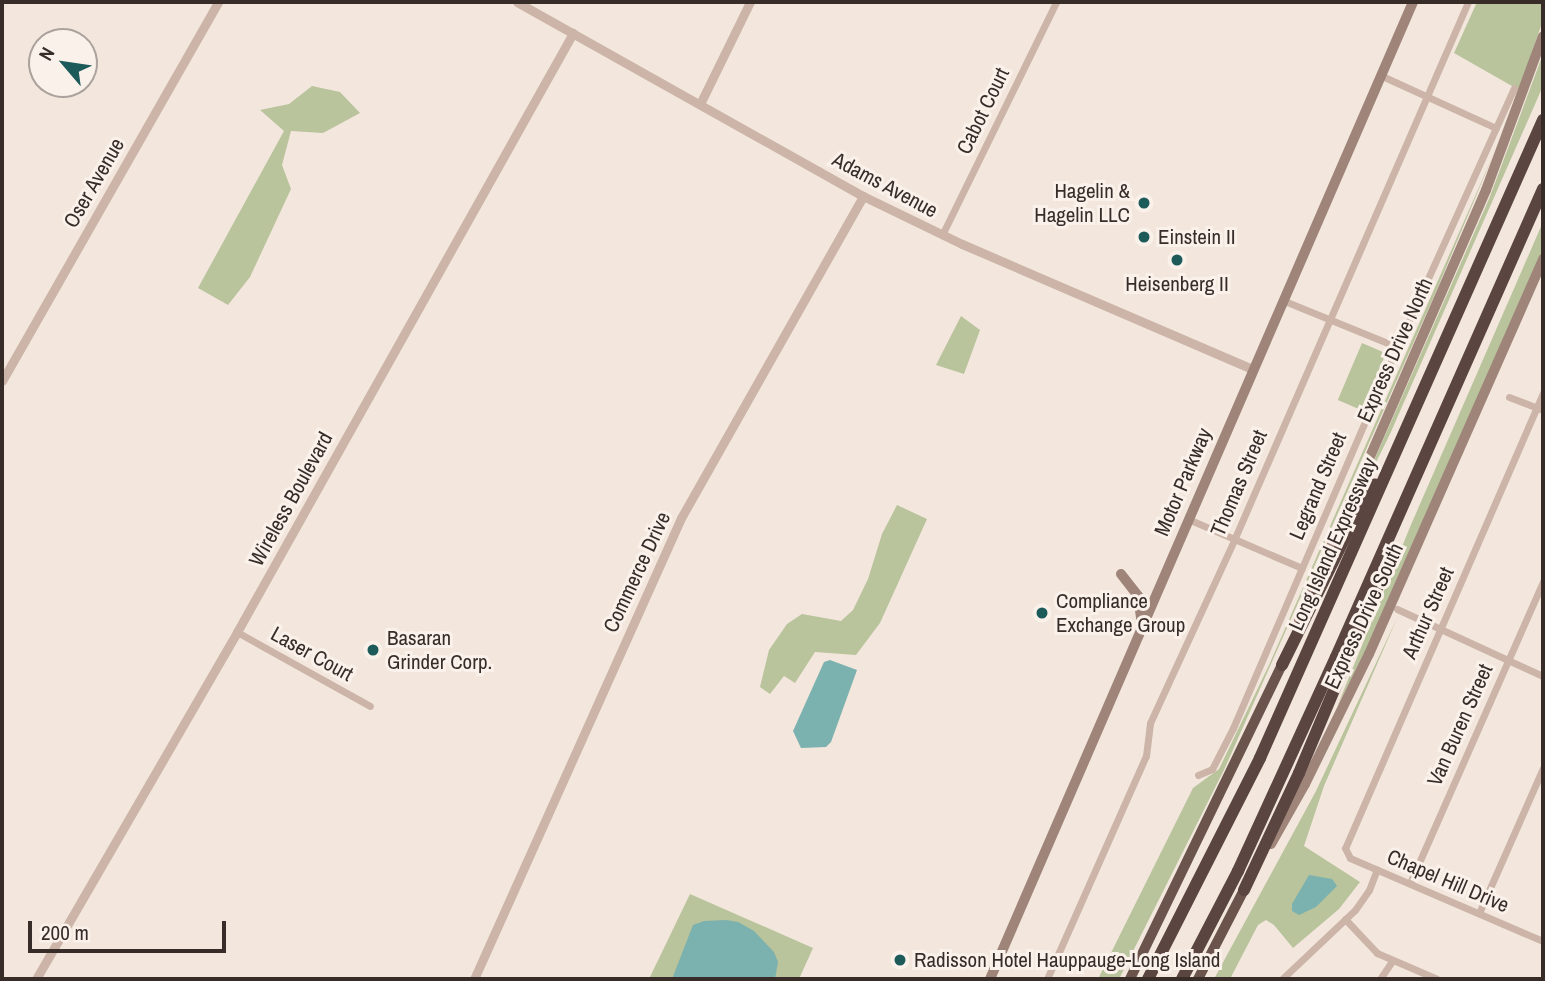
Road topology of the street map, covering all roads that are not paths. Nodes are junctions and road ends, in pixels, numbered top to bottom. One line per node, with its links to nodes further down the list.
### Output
1 (218, 2): 23 (street, Oser Avenue)
2 (517, 2): 7 (street, Adams Avenue)
3 (750, 2): 12 (street)
4 (1056, 2): 17 (street, Cabot Court)
5 (1413, 2): 9 (main road, Motor Parkway)
6 (1468, 2): 11 (street, Thomas Street)
7 (573, 33): 12 (street, Adams Avenue); 37 (street, Wireless Boulevard)
8 (1543, 36): 39 (main road, Express Drive North)
9 (1382, 76): 11 (street); 19 (main road, Motor Parkway)
10 (1514, 89): 14 (street, Legrand Street)
11 (1426, 96): 14 (street); 20 (street, Thomas Street)
12 (700, 104): 16 (street, Adams Avenue)
13 (1543, 120): 27 (highway, Long Island Expressway)
14 (1496, 128): 21 (street, Legrand Street)
15 (1543, 190): 28 (highway)
16 (863, 196): 17 (street, Adams Avenue); 53 (street, Commerce Drive)
17 (942, 235): 22 (street, Adams Avenue)
18 (1543, 259): 47 (main road, Express Drive South)
19 (1282, 300): 20 (street); 22 (main road, Motor Parkway)
20 (1329, 319): 21 (street); 30 (street, Thomas Street)
21 (1397, 347): 31 (street, Legrand Street)
22 (1252, 369): 29 (main road, Motor Parkway)
23 (2, 381)
24 (1543, 393): 26 (street, Arthur Street)
25 (1509, 397): 26 (street)
26 (1540, 409): 36 (street, Arthur Street)
27 (1386, 470): 39 (highway); 57 (highway, Long Island Expressway)
28 (1402, 505): 47 (highway); 58 (highway)
29 (1188, 519): 30 (street); 35 (main road, Motor Parkway)
30 (1234, 540): 31 (street); 55 (street, Thomas Street)
31 (1302, 568): 43 (street, Legrand Street)
32 (1121, 574): 35 (main road)
33 (1543, 581): 38 (street, Van Buren Street)
34 (1397, 609): 36 (street)
35 (1142, 625): 54 (main road, Motor Parkway)
36 (1440, 629): 38 (street); 44 (street, Arthur Street)
37 (237, 632): 41 (street, Laser Court); 52 (street, Wireless Boulevard)
38 (1507, 660): 40 (street); 46 (street, Van Buren Street)
39 (1282, 665): 56 (highway, Express Drive North)
40 (1543, 676)
41 (370, 706)
42 (1543, 768): 48 (street)
43 (1198, 775)
44 (1345, 848): 45 (street, Chapel Hill Drive)
45 (1377, 869): 46 (street, Chapel Hill Drive); 49 (street)
46 (1410, 883): 48 (street, Chapel Hill Drive)
47 (1244, 890): 59 (highway, Express Drive South)
48 (1479, 913): 50 (street, Chapel Hill Drive)
49 (1345, 919): 51 (street); 60 (street)
50 (1543, 941)
51 (1392, 961): 61 (street); 62 (street)
52 (36, 979)
53 (474, 979)
54 (990, 979)
55 (1047, 979)
56 (1130, 979)
57 (1148, 979)
58 (1182, 979)
59 (1198, 979)
60 (1283, 979)
61 (1380, 979)
62 (1437, 979)

